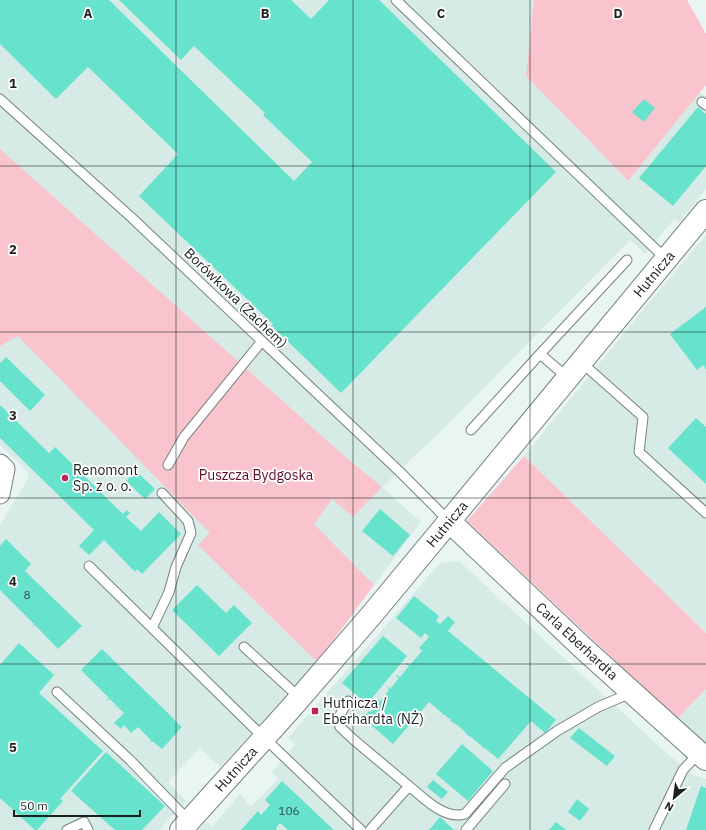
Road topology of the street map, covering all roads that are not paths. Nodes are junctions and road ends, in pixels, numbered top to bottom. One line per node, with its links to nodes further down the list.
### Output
1 (396, 0): 4 (lane)
2 (0, 99): 6 (lane, Borówkowa (Zachem))
3 (706, 210): 4 (street, Hutnicza)
4 (666, 259): 8 (street, Hutnicza)
5 (627, 260): 7 (lane)
6 (262, 341): 11 (lane); 15 (lane, Borówkowa (Zachem))
7 (540, 354): 8 (lane); 9 (lane)
8 (574, 370): 14 (lane); 15 (street, Hutnicza)
9 (471, 430)
10 (0, 464): 12 (street)
11 (168, 465)
12 (0, 494)
13 (162, 494): 17 (lane)
14 (706, 513)
15 (450, 521): 20 (street, Carla Eberhardta); 21 (street, Hutnicza)
16 (89, 566): 17 (lane)
17 (152, 628): 23 (lane)
18 (244, 647): 21 (lane)
19 (56, 692): 27 (lane)
20 (632, 692): 24 (street, Carla Eberhardta); 26 (lane)
21 (300, 698): 23 (street, Hutnicza)
22 (348, 701): 26 (lane)
23 (264, 738): 27 (street, Hutnicza); 30 (lane)
24 (702, 756): 33 (lane)
25 (505, 784): 32 (lane)
26 (408, 786): 31 (lane)
27 (185, 825)
28 (67, 830): 29 (lane)
29 (88, 830)
30 (361, 830)
31 (370, 830)
32 (466, 830)
33 (654, 830)

